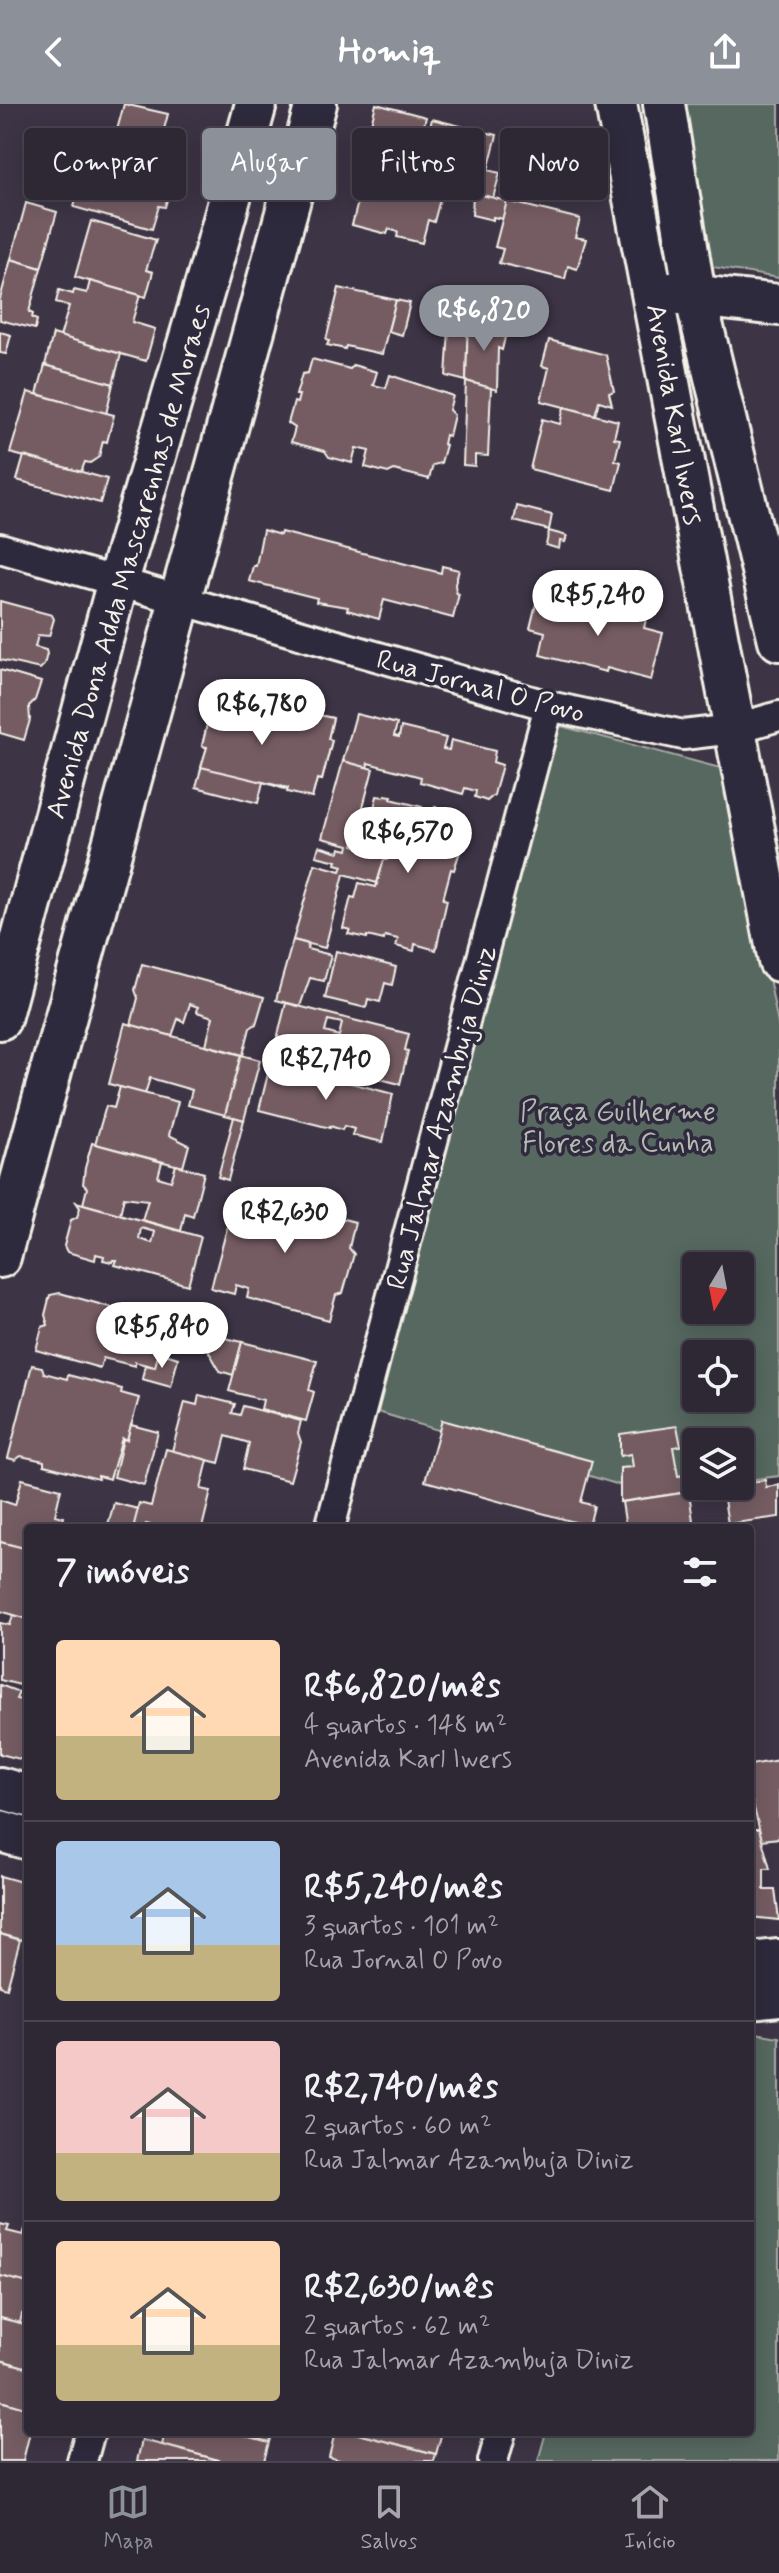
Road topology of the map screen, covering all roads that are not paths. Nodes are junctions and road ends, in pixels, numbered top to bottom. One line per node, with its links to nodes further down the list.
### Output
1 (256, 104): 9 (main road, Avenida Dona Adda Mascarenhas de Moraes)
2 (316, 104): 10 (main road)
3 (616, 104): 5 (main road, Avenida Karl Iwers)
4 (664, 104): 6 (main road, Avenida Karl Iwers)
5 (654, 292): 6 (main road); 14 (main road, Avenida Karl Iwers)
6 (695, 295): 7 (main road); 11 (main road, Avenida Karl Iwers)
7 (779, 305)
8 (0, 548): 9 (street, Rua Jornal O Povo)
9 (118, 581): 10 (street, Rua Jornal O Povo); 16 (main road, Avenida Dona Adda Mascarenhas de Moraes)
10 (181, 601): 12 (street, Rua Jornal O Povo); 17 (main road)
11 (779, 640)
12 (549, 706): 14 (street, Rua Jornal O Povo); 18 (street, Rua Jalmar Azambuja Diniz)
13 (779, 716): 14 (street, Rua Jornal O Povo)
14 (734, 729): 15 (main road, Avenida Karl Iwers)
15 (779, 961)
16 (0, 1019)
17 (0, 1257)
18 (331, 1524)
19 (0, 1788): 20 (main road)
20 (24, 1795)
21 (0, 1831): 22 (main road)
22 (24, 1838)
23 (779, 1960): 24 (main road)
24 (754, 1963)
25 (779, 1996): 26 (main road)
26 (754, 1999)
27 (89, 2436): 29 (street)
28 (500, 2436): 30 (street)
29 (82, 2461)
30 (493, 2461)

